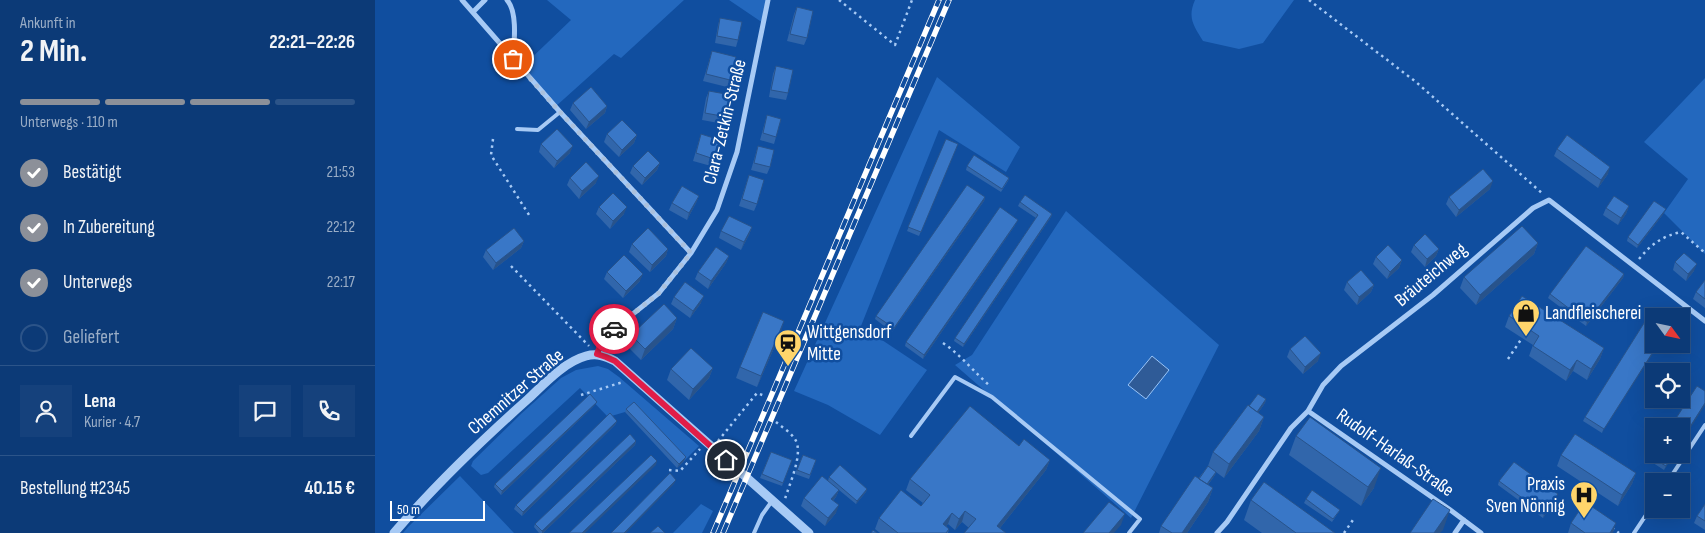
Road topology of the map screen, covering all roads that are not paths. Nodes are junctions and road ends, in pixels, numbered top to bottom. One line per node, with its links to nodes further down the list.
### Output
1 (462, 0): 5 (street)
2 (485, 0): 5 (street)
3 (507, 0): 6 (street)
4 (768, 0): 9 (street, Clara-Zetkin-Straße)
5 (473, 12): 6 (street)
6 (513, 59): 7 (street)
7 (560, 112): 8 (lane); 9 (street)
8 (517, 129)
9 (691, 253): 11 (street, Clara-Zetkin-Straße)
10 (1705, 321): 12 (street, Bräuteichweg)
11 (597, 354): 16 (street); 19 (street, Chemnitzer Straße)
12 (1308, 412): 18 (street, Rudolf-Harlaß-Straße); 23 (street, Bräuteichweg)
13 (1705, 425): 15 (lane)
14 (911, 436): 22 (lane)
15 (1673, 473)
16 (772, 501): 20 (lane); 21 (street)
17 (1645, 516): 26 (lane)
18 (1464, 520): 24 (street, Rudolf-Harlaß-Straße); 25 (street, Rudolf-Harlaß-Straße)
19 (394, 533)
20 (754, 533)
21 (809, 533)
22 (1129, 533)
23 (1217, 533)
24 (1455, 533)
25 (1481, 533)
26 (1634, 533)

